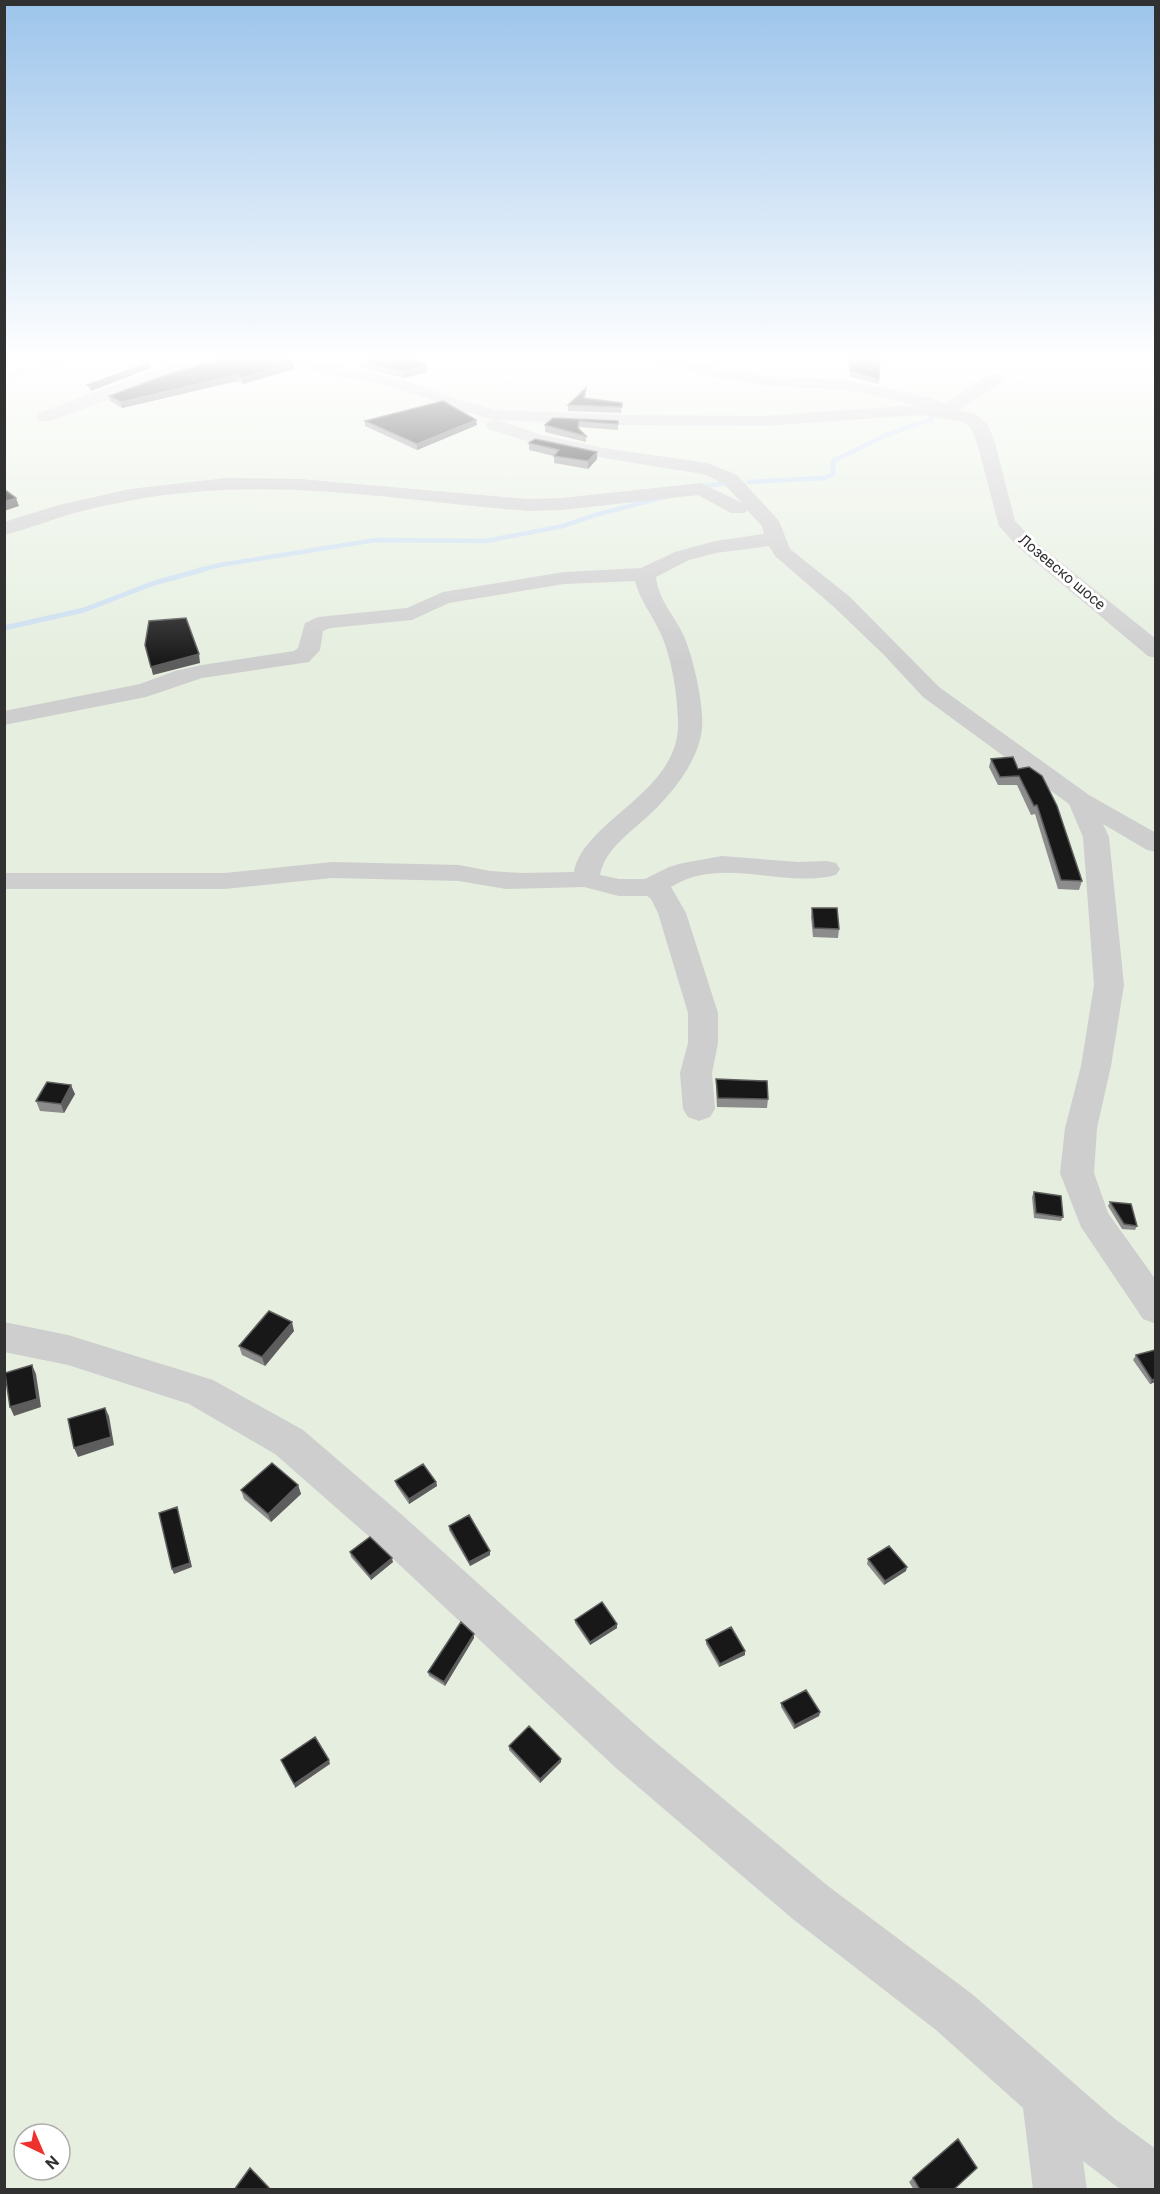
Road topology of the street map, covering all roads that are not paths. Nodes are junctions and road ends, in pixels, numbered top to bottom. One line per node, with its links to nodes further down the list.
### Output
1 (632, 457): 4 (street)
2 (989, 457): 6 (street, Лозевско шосе)
3 (4, 529): 4 (street)
4 (773, 532): 5 (street); 8 (street)
5 (645, 574): 7 (street); 11 (street)
6 (1155, 651)
7 (4, 718)
8 (1080, 800): 9 (street); 15 (street)
9 (1155, 844)
10 (827, 869): 13 (street)
11 (586, 879): 12 (street); 13 (street)
12 (4, 881)
13 (652, 887): 14 (street)
14 (699, 1109)
15 (1155, 1309)
16 (4, 1337): 17 (street)
17 (1048, 2098): 18 (street); 19 (street)
18 (1155, 2182)
19 (1060, 2190)

